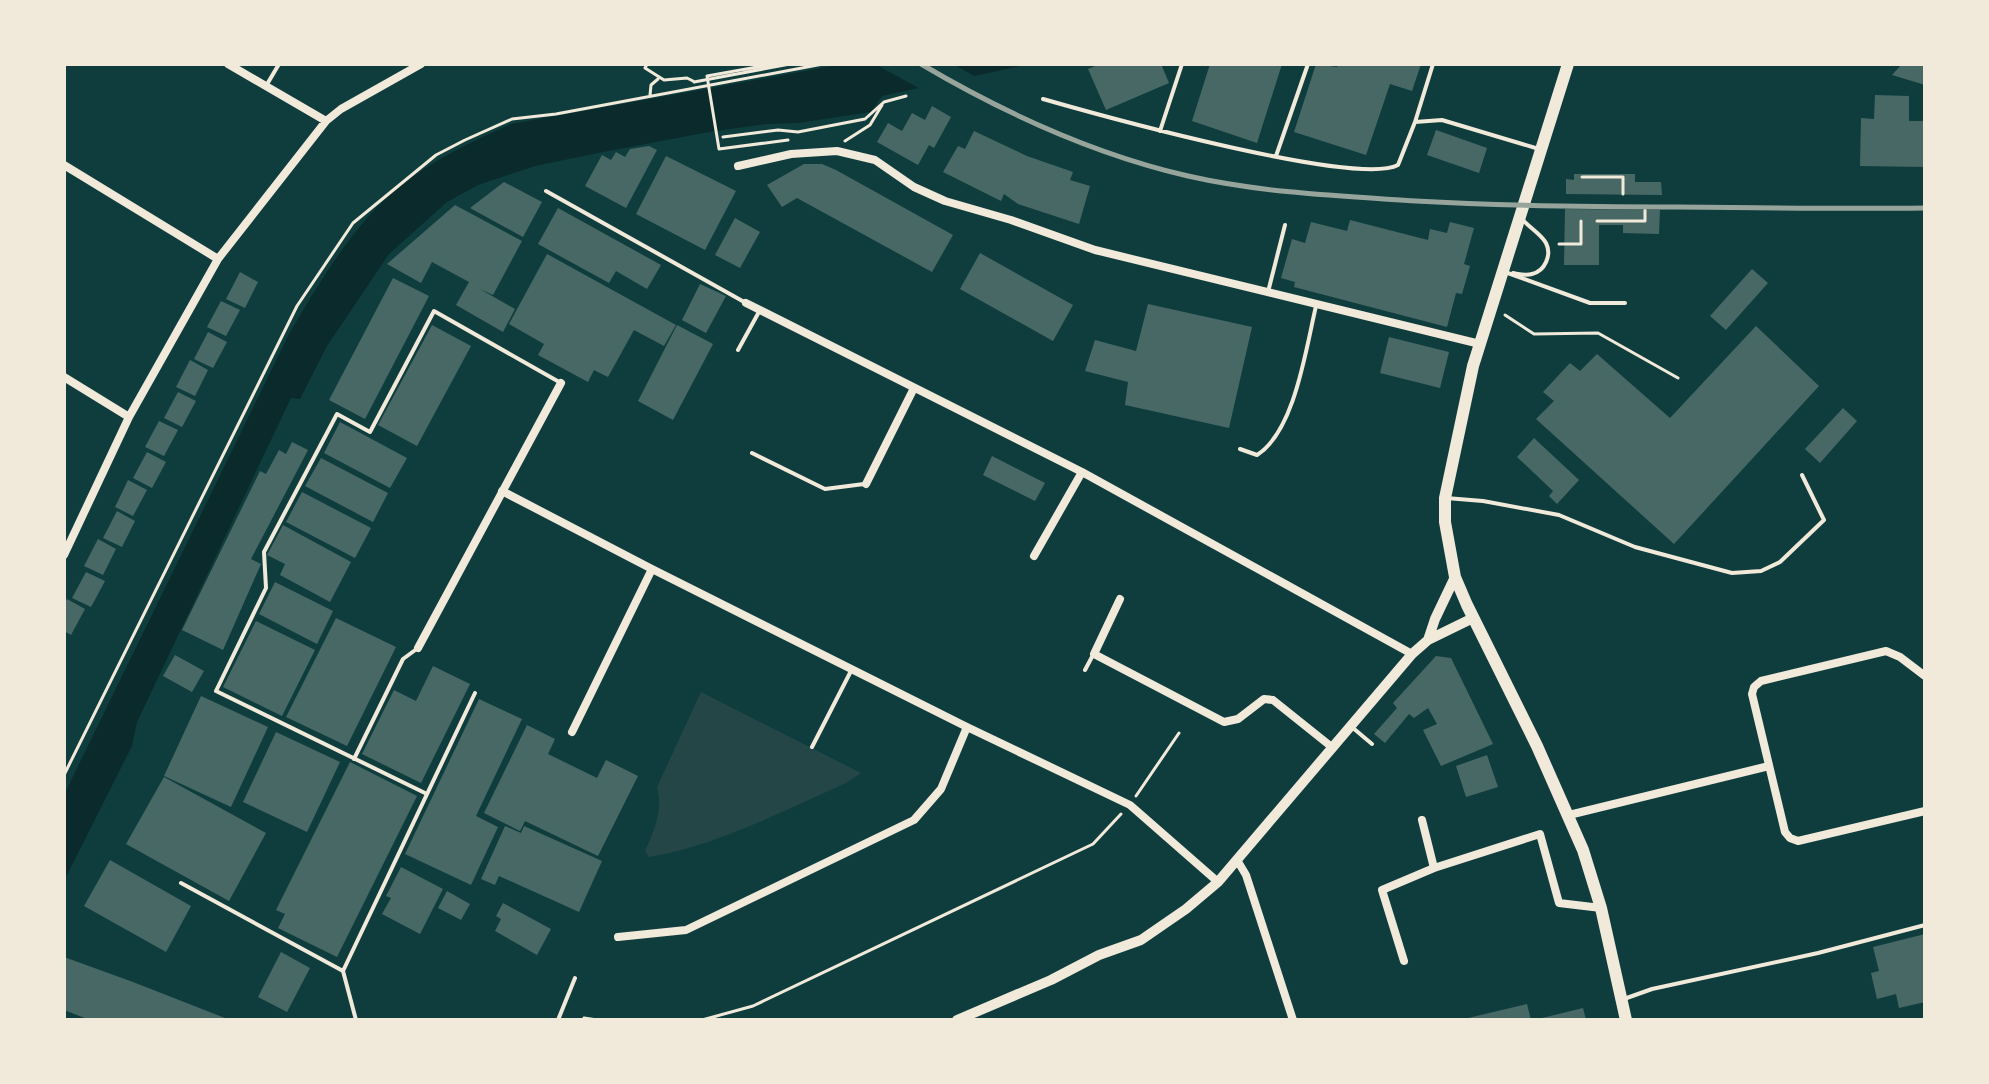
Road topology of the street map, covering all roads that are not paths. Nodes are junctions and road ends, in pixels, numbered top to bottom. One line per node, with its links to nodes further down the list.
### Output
1 (228, 64): 8 (street)
2 (279, 64): 8 (lane)
3 (421, 64): 10 (street)
4 (1182, 64): 12 (lane)
5 (1308, 64): 14 (lane)
6 (1433, 64): 11 (lane)
7 (1568, 64): 13 (main road)
8 (266, 86): 10 (street)
9 (1043, 99): 12 (lane)
10 (326, 121): 20 (street)
11 (1415, 122): 13 (lane); 14 (lane)
12 (1160, 131): 14 (lane)
13 (1542, 150): 18 (main road)
14 (1276, 156)
15 (64, 165): 20 (street)
16 (738, 166): 22 (street)
17 (546, 191): 23 (lane)
18 (1521, 218): 21 (main road); 21 (lane)
19 (1285, 225): 22 (lane)
20 (218, 259): 32 (street)
21 (1503, 271): 24 (lane); 27 (main road)
22 (1268, 292): 25 (street)
23 (746, 303): 26 (street)
24 (1625, 303)
25 (1317, 304): 27 (street); 33 (lane)
26 (760, 310): 28 (lane); 31 (street)
27 (1480, 344): 39 (main road)
28 (738, 350)
29 (64, 377): 32 (street)
30 (561, 383): 38 (street); 60 (lane)
31 (914, 388): 35 (street); 37 (street)
32 (129, 417): 40 (street)
33 (1240, 449)
34 (752, 453): 37 (lane)
35 (1082, 472): 41 (street); 49 (street)
36 (1802, 475): 39 (lane)
37 (866, 484)
38 (502, 491): 42 (street); 47 (street)
39 (1445, 498): 43 (main road)
40 (64, 555)
41 (1034, 556)
42 (652, 569): 50 (street); 56 (street)
43 (1455, 577): 45 (main road); 46 (street)
44 (1120, 599): 48 (street)
45 (1473, 618): 46 (street); 64 (main road)
46 (1428, 640): 49 (street)
47 (418, 648): 60 (lane)
48 (1094, 654): 51 (lane); 59 (street)
49 (1412, 654): 55 (street)
50 (852, 669): 54 (street); 58 (lane)
51 (1085, 670)
52 (1925, 676): 61 (street)
53 (475, 693): 62 (lane)
54 (967, 727): 68 (street); 72 (street)
55 (1352, 727): 57 (lane); 59 (street)
56 (572, 732)
57 (1372, 744)
58 (812, 747)
59 (1333, 748): 66 (street)
60 (354, 759): 62 (lane)
61 (1769, 766): 63 (street); 64 (street)
62 (427, 794): 74 (lane)
63 (1925, 811)
64 (1569, 815): 70 (main road)
65 (1422, 820): 67 (street)
66 (1237, 860): 68 (street); 80 (street)
67 (1434, 868): 70 (street); 73 (street)
68 (1218, 882): 79 (street)
69 (181, 883): 74 (lane)
70 (1601, 908): 76 (main road)
71 (1925, 925): 76 (lane)
72 (618, 937)
73 (1404, 961)
74 (343, 971): 77 (lane)
75 (575, 978): 78 (lane)
76 (1622, 1000): 81 (main road)
77 (356, 1020)
78 (558, 1020)
79 (957, 1020)
80 (1293, 1020)
81 (1626, 1020)

